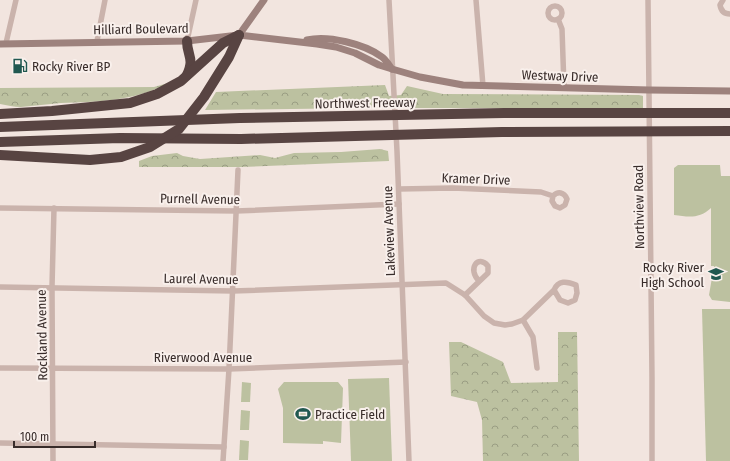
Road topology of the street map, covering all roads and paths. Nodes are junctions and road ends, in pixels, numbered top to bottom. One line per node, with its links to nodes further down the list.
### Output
1 (16, 0): 14 (street)
2 (105, 0): 12 (street)
3 (196, 0): 13 (street)
4 (264, 0): 11 (main road)
5 (389, 0): 15 (street, Lakeview Avenue)
6 (476, 0): 17 (street)
7 (648, 0): 19 (street, Northview Road)
8 (723, 0): 9 (street)
9 (730, 14)
10 (558, 19): 18 (street)
11 (239, 35): 13 (main road, Hilliard Boulevard); 15 (main road, Westway Drive); 16 (highway); 26 (highway)
12 (98, 41): 13 (main road, Hilliard Boulevard); 14 (main road, Hilliard Boulevard)
13 (188, 41): 16 (highway)
14 (3, 43)
15 (392, 69): 17 (main road, Westway Drive); 28 (street, Lakeview Avenue)
16 (182, 80): 22 (highway)
17 (483, 86): 18 (main road, Westway Drive)
18 (564, 87): 19 (main road, Westway Drive)
19 (649, 90): 20 (main road, Westway Drive); 53 (street, Northview Road)
20 (730, 91)
21 (730, 113): 23 (highway, Northwest Freeway)
22 (0, 114)
23 (0, 127)
24 (730, 130): 25 (highway)
25 (0, 142)
26 (0, 155)
27 (238, 170): 33 (street)
28 (398, 189): 29 (street, Kramer Drive); 30 (street, Lakeview Avenue)
29 (553, 196)
30 (399, 204): 33 (street, Purnell Avenue); 35 (street, Lakeview Avenue)
31 (0, 208): 32 (street, Purnell Avenue)
32 (54, 208): 33 (street, Purnell Avenue); 37 (street, Rockland Avenue)
33 (236, 211): 39 (street)
34 (479, 281): 40 (street)
35 (402, 285): 39 (street, Laurel Avenue); 40 (street, Laurel Avenue); 42 (street, Lakeview Avenue)
36 (0, 287): 37 (street, Laurel Avenue)
37 (52, 287): 39 (street, Laurel Avenue); 44 (street, Rockland Avenue)
38 (554, 290): 38 (street); 41 (street)
39 (233, 291): 46 (street)
40 (465, 295): 41 (street, Laurel Avenue)
41 (523, 320): 45 (street)
42 (406, 362): 46 (street, Riverwood Avenue); 52 (street, Lakeview Avenue)
43 (0, 368): 44 (street, Riverwood Avenue)
44 (54, 368): 46 (street, Riverwood Avenue); 48 (street, Rockland Avenue)
45 (537, 368)
46 (229, 369): 49 (street)
47 (0, 442): 48 (street)
48 (53, 444): 49 (street); 50 (street, Rockland Avenue)
49 (224, 447): 51 (street)
50 (53, 461)
51 (223, 461)
52 (409, 461)
53 (652, 461)

